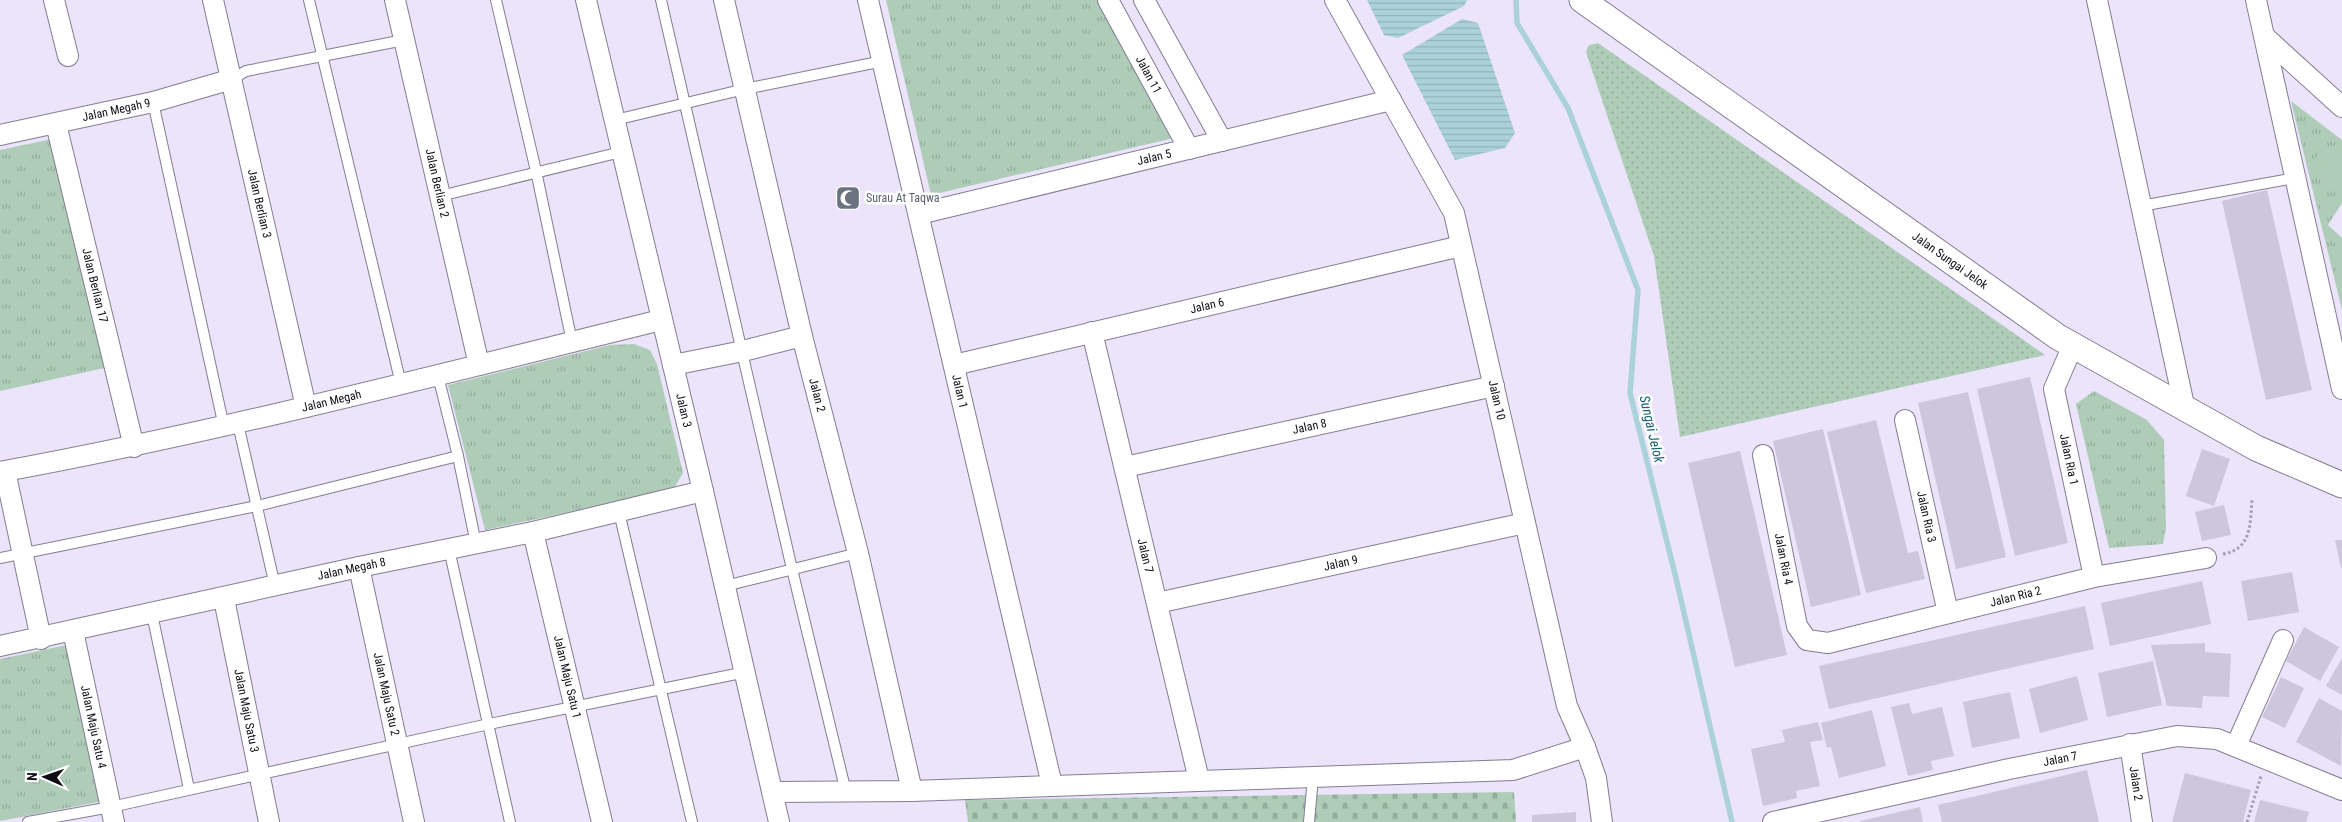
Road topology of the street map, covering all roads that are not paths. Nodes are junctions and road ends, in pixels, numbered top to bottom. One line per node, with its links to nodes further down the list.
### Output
1 (54, 0): 18 (street)
2 (213, 0): 21 (street, Jalan Berlian 3)
3 (309, 0): 19 (lane)
4 (395, 0): 17 (street, Jalan Berlian 2)
5 (496, 0): 33 (lane)
6 (586, 0): 27 (street, Jalan 3)
7 (661, 0): 25 (lane)
8 (724, 0): 22 (street, Jalan 2)
9 (868, 0): 20 (street, Jalan 1)
10 (1108, 0): 31 (street, Jalan 11)
11 (1144, 0): 30 (street)
12 (1335, 0): 23 (street, Jalan 10)
13 (1582, 0): 43 (street, Jalan Sungai Jelok)
14 (2097, 0): 36 (street)
15 (2256, 0): 16 (street)
16 (2266, 38): 26 (street); 34 (street)
17 (404, 40): 19 (lane); 35 (street, Jalan Berlian 2)
18 (68, 56)
19 (323, 57): 21 (lane); 49 (lane)
20 (883, 61): 22 (lane); 37 (street, Jalan 1)
21 (232, 79): 24 (street, Jalan Megah 9); 52 (street, Jalan Berlian 3)
22 (745, 89): 25 (lane); 41 (street, Jalan 2)
23 (1391, 100): 30 (street, Jalan 5); 38 (street, Jalan 10)
24 (153, 102): 28 (street, Jalan Megah 9); 55 (lane)
25 (686, 104): 27 (lane); 44 (lane)
26 (2342, 107)
27 (615, 120): 32 (street, Jalan 3)
28 (56, 124): 29 (street, Jalan Megah 9); 56 (street, Jalan Berlian 17)
29 (0, 135)
30 (1222, 141): 31 (street, Jalan 5)
31 (1189, 149): 37 (street, Jalan 5)
32 (621, 152): 33 (lane); 39 (street, Jalan 3)
33 (536, 170): 35 (lane); 42 (lane)
34 (2295, 178): 36 (lane); 51 (street)
35 (440, 196): 45 (street, Jalan Berlian 2)
36 (2141, 206): 53 (street)
37 (919, 214): 47 (street, Jalan 1)
38 (1461, 246): 40 (street, Jalan 6); 50 (street, Jalan 10)
39 (661, 320): 42 (street, Jalan Megah); 46 (street, Jalan 3)
40 (1092, 332): 47 (street, Jalan 6); 59 (street, Jalan 7)
41 (802, 336): 44 (street); 69 (street, Jalan 2)
42 (572, 342): 45 (street, Jalan Megah)
43 (2072, 344): 53 (street, Jalan Sungai Jelok); 75 (street, Jalan Ria 1)
44 (743, 351): 46 (street); 74 (lane)
45 (478, 365): 48 (street, Jalan Megah)
46 (673, 365): 62 (street, Jalan 3)
47 (954, 365): 98 (street, Jalan 1)
48 (438, 376): 49 (street, Jalan Megah); 58 (lane)
49 (401, 384): 52 (street, Jalan Megah)
50 (1494, 386): 59 (street, Jalan 8); 65 (street, Jalan 10)
51 (2342, 389)
52 (306, 407): 55 (street, Jalan Megah)
53 (2185, 410): 61 (street, Jalan Sungai Jelok)
54 (1905, 420): 80 (street, Jalan Ria 3)
55 (231, 425): 56 (street, Jalan Megah); 63 (lane)
56 (134, 447): 60 (street, Jalan Megah)
57 (1763, 455): 85 (street, Jalan Ria 4)
58 (458, 456): 63 (lane); 67 (lane)
59 (1125, 468): 79 (street, Jalan 7)
60 (3, 472): 70 (street)
61 (2342, 485)
62 (703, 491): 64 (street, Jalan Megah 8); 77 (street, Jalan 3)
63 (257, 506): 70 (lane); 76 (lane)
64 (619, 512): 66 (street, Jalan Megah 8); 88 (lane)
65 (1525, 524): 79 (street, Jalan 9); 94 (street, Jalan 10)
66 (533, 532): 67 (street, Jalan Megah 8); 89 (street, Jalan Maju Satu 1)
67 (476, 544): 68 (street, Jalan Megah 8)
68 (449, 550): 73 (street, Jalan Megah 8); 90 (lane)
69 (858, 553): 74 (lane); 101 (street, Jalan 2)
70 (23, 554): 71 (lane); 83 (street)
71 (0, 558)
72 (2206, 558): 75 (street, Jalan Ria 2)
73 (359, 567): 76 (street, Jalan Megah 8); 91 (street, Jalan Maju Satu 2)
74 (792, 569): 77 (lane); 103 (lane)
75 (2094, 576): 80 (street, Jalan Ria 2)
76 (275, 586): 78 (street, Jalan Megah 8)
77 (725, 586): 87 (street, Jalan 3)
78 (224, 599): 81 (street, Jalan Megah 8); 95 (street, Jalan Maju Satu 3)
79 (1157, 603): 97 (street, Jalan 7)
80 (1948, 613): 85 (street, Jalan Ria 2)
81 (152, 614): 82 (street, Jalan Megah 8); 99 (lane)
82 (73, 631): 83 (street, Jalan Megah 8); 104 (street, Jalan Maju Satu 4)
83 (41, 639): 86 (street, Jalan Megah 8)
84 (2283, 640): 93 (street)
85 (1828, 643)
86 (0, 646)
87 (746, 672): 88 (lane); 102 (street, Jalan 3)
88 (662, 690): 89 (lane); 110 (lane)
89 (576, 706): 90 (lane); 109 (street, Jalan Maju Satu 1)
90 (489, 724): 91 (lane); 108 (lane)
91 (398, 744): 95 (lane); 107 (street, Jalan Maju Satu 2)
92 (2130, 744): 93 (street, Jalan 7); 114 (street, Jalan 7); 115 (street, Jalan 2)
93 (2236, 746): 100 (street, Jalan 7)
94 (1585, 747): 96 (street); 113 (street, Jalan 10)
95 (260, 774): 99 (lane); 106 (street, Jalan Maju Satu 3)
96 (1312, 777): 97 (street); 112 (lane)
97 (1199, 780): 98 (street)
98 (1052, 785): 101 (street)
99 (188, 789): 104 (lane)
100 (2342, 790)
101 (912, 791): 103 (street)
102 (774, 792): 103 (street); 111 (street, Jalan 3)
103 (846, 792)
104 (113, 815): 105 (lane)
105 (28, 822)
106 (269, 822)
107 (414, 822)
108 (510, 822)
109 (602, 822)
110 (692, 822)
111 (779, 822)
112 (1309, 822)
113 (1602, 822)
114 (1772, 822)
115 (2142, 822)

